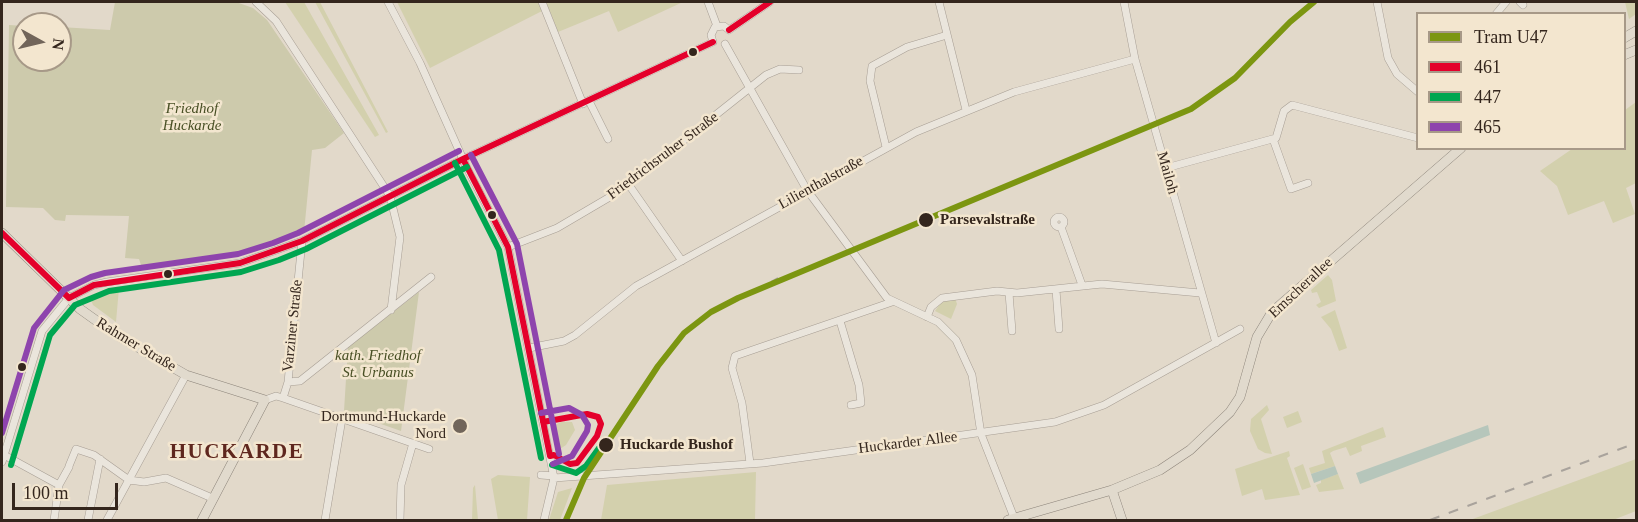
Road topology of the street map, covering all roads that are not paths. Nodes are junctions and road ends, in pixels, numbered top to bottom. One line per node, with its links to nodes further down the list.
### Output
1 (256, 2): 30 (street)
2 (388, 2): 25 (street)
3 (542, 2): 18 (street)
4 (708, 2): 9 (street)
5 (770, 2): 10 (street)
6 (939, 2): 11 (street)
7 (1126, 2): 14 (street, Mailoh)
8 (1377, 2): 17 (street)
9 (717, 26): 10 (street); 12 (street)
10 (729, 30): 13 (street)
11 (947, 35): 19 (street); 23 (street)
12 (713, 42): 13 (street); 18 (street)
13 (725, 44): 16 (street)
14 (1136, 59): 19 (street, Lilienthalstraße); 26 (street, Mailoh)
15 (798, 70): 16 (street, Friedrichsruher Straße)
16 (749, 89): 28 (street, Friedrichsruher Straße); 29 (street)
17 (1416, 90)
18 (586, 103): 21 (street); 25 (street)
19 (966, 110): 23 (street, Lilienthalstraße)
20 (1416, 137): 22 (street)
21 (608, 139)
22 (1273, 139): 26 (street); 27 (street)
23 (886, 147): 29 (street, Lilienthalstraße)
24 (1459, 150): 67 (main road, Emscherallee)
25 (463, 159): 30 (street); 34 (street)
26 (1166, 168): 39 (street, Mailoh)
27 (1308, 183)
28 (629, 185): 34 (street, Friedrichsruher Straße); 35 (street)
29 (807, 190): 35 (street, Lilienthalstraße); 42 (street)
30 (390, 196): 33 (street); 43 (street)
31 (1061, 227): 37 (street)
32 (2, 233): 41 (main road, Rahmer Straße)
33 (302, 242): 41 (street); 52 (street, Varziner Straße)
34 (508, 247): 50 (street)
35 (682, 261): 50 (street, Lilienthalstraße)
36 (431, 277): 43 (street)
37 (1082, 285): 38 (street); 39 (street)
38 (1056, 290): 40 (street); 46 (street)
39 (1200, 292): 49 (street, Mailoh)
40 (1010, 293): 44 (street); 48 (street)
41 (69, 298): 51 (main road, Rahmer Straße); 60 (street)
42 (892, 302): 44 (street); 45 (street)
43 (391, 310): 52 (street)
44 (927, 317): 57 (street)
45 (840, 321): 55 (street); 62 (street)
46 (1059, 329)
47 (1240, 329): 49 (street, Huckarder Allee)
48 (1012, 331)
49 (1216, 343): 57 (street, Huckarder Allee)
50 (529, 348): 64 (street)
51 (186, 375): 54 (main road, Rahmer Straße); 65 (street)
52 (288, 382): 53 (street, Varziner Straße)
53 (284, 398): 54 (street); 56 (street)
54 (265, 400): 68 (main road)
55 (851, 405)
56 (342, 419): 58 (street); 73 (street)
57 (981, 434): 62 (street, Huckarder Allee); 76 (street)
58 (413, 443): 59 (street); 74 (street)
59 (429, 449)
60 (2, 458): 66 (street)
61 (100, 459): 65 (street); 66 (street); 70 (street)
62 (750, 464): 64 (street, Huckarder Allee)
63 (541, 475): 64 (street, Huckarder Allee)
64 (554, 477): 75 (street)
65 (129, 480): 68 (street); 71 (street)
66 (59, 485): 69 (street)
67 (1112, 490): 76 (main road, Emscherallee); 77 (main road)
68 (212, 498): 72 (main road)
69 (54, 520)
70 (88, 520)
71 (107, 520)
72 (202, 520)
73 (325, 520)
74 (400, 520)
75 (544, 520)
76 (1012, 520)
77 (1122, 520)

